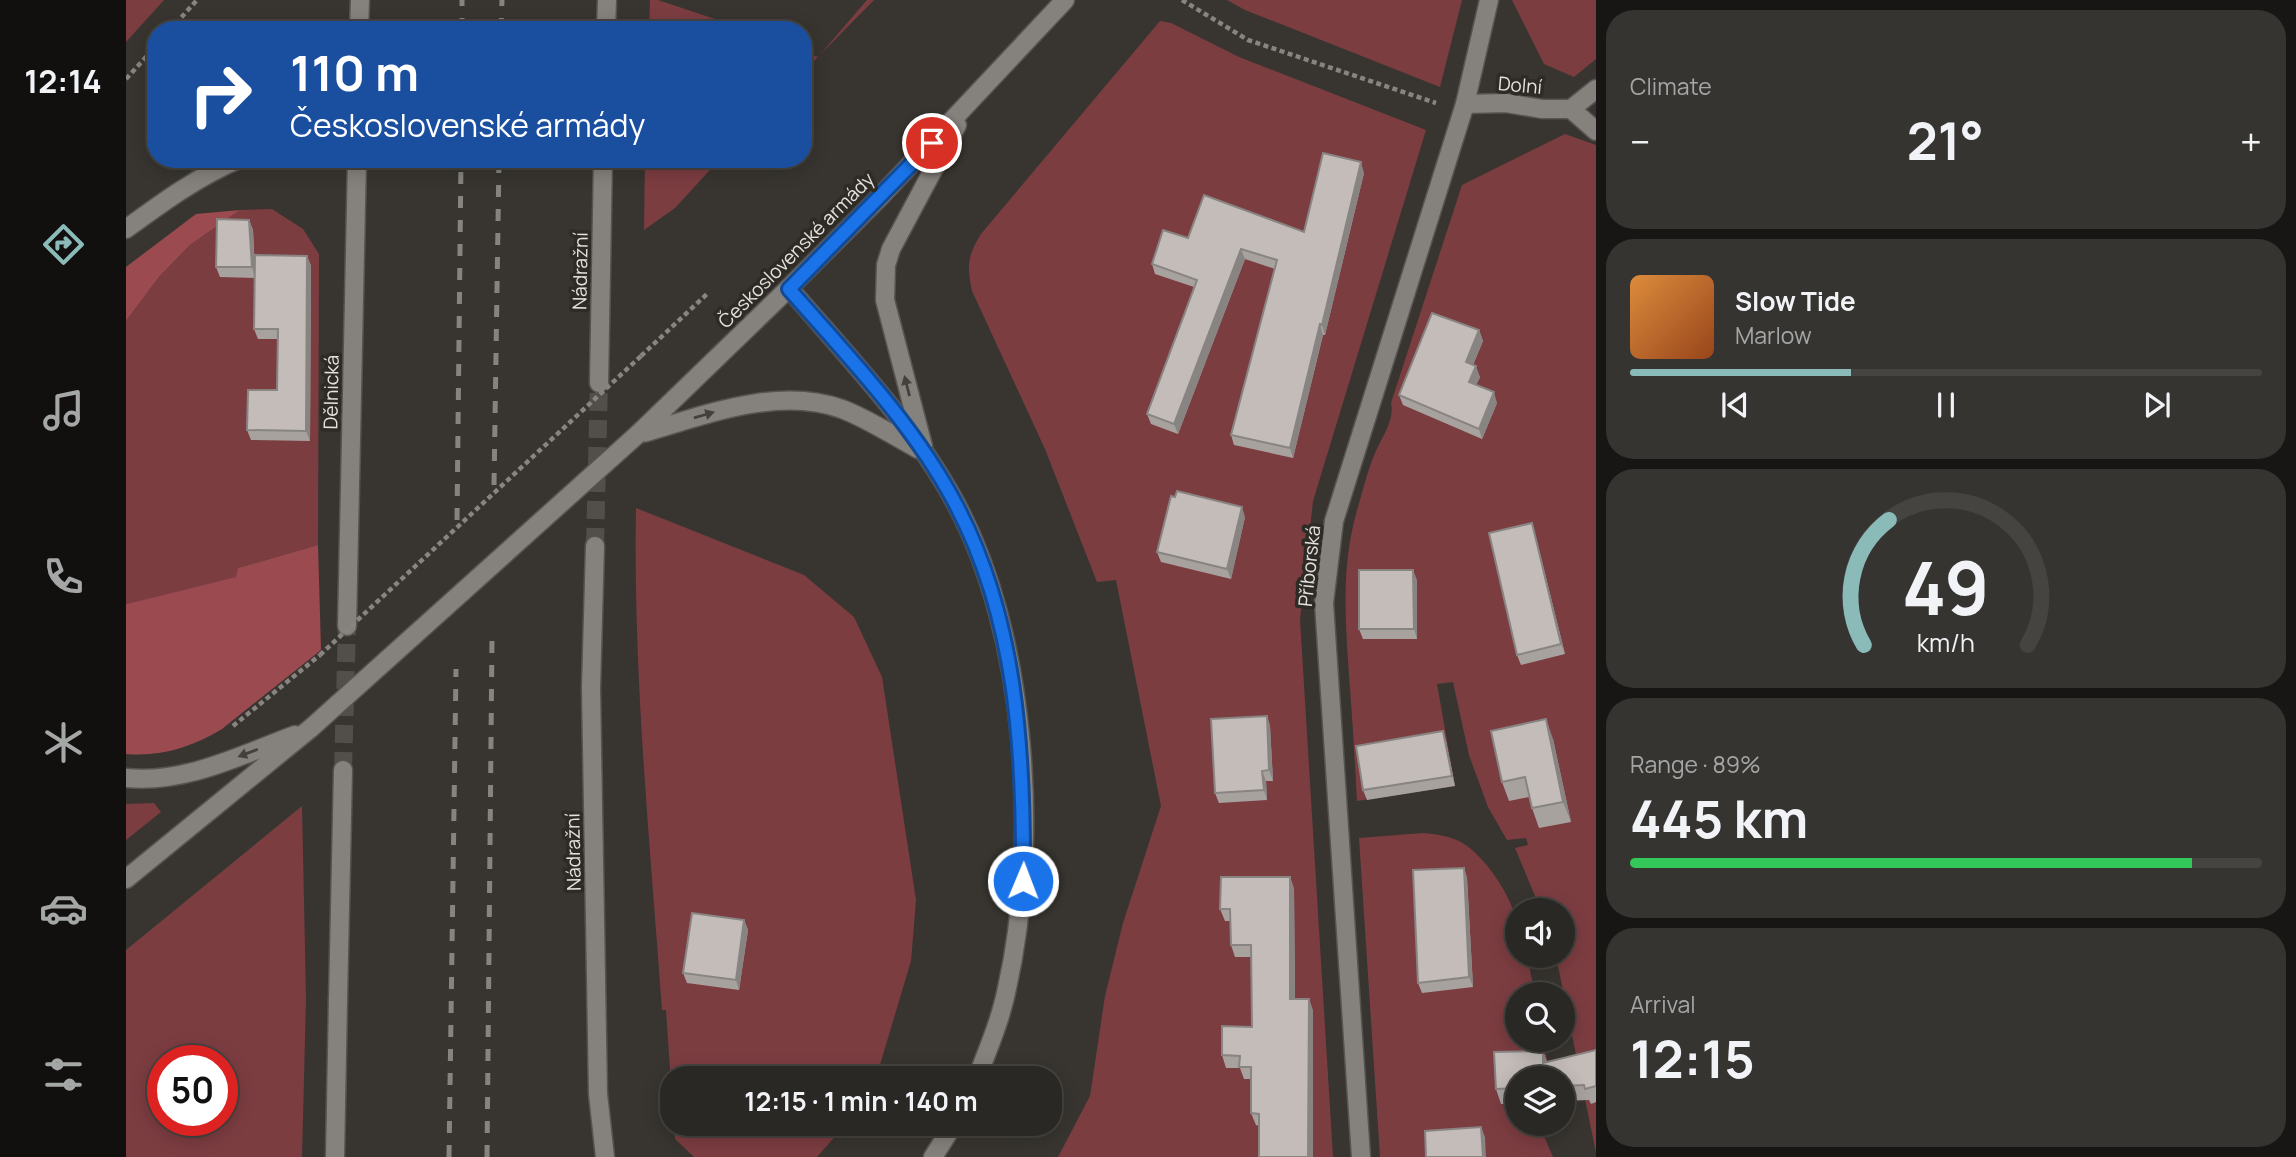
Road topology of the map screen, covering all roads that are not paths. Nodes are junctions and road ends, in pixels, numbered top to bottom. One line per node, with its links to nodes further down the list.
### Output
1 (360, 0): 5 (main road)
2 (607, 0): 6 (main road)
3 (1065, 0): 9 (main road, Československé armády)
4 (1489, 0): 8 (main road, Příborská)
5 (359, 21)
6 (606, 21)
7 (1596, 89): 10 (main road)
8 (1465, 104): 10 (main road, Dolní); 31 (main road, Příborská)
9 (967, 106): 16 (main road, Československé armády); 19 (main road, one-way to 9)
10 (1571, 109): 11 (main road)
11 (1596, 131)
12 (218, 168): 15 (main road)
13 (357, 168): 21 (main road, Dělnická)
14 (603, 168): 17 (main road, Nádražní)
15 (126, 229)
16 (789, 289): 18 (main road, Československé armády); 19 (main road)
17 (600, 383)
18 (638, 434): 19 (main road, one-way to 19); 22 (main road, Československé armády, bridge)
19 (924, 453): 26 (main road)
20 (595, 546): 29 (main road, Nádražní)
21 (346, 626)
22 (311, 728): 24 (main road, one-way to 24); 25 (main road, Československé armády)
23 (343, 770): 28 (main road)
24 (126, 778)
25 (126, 879)
26 (981, 1066)
27 (946, 1136): 30 (main road)
28 (335, 1157)
29 (605, 1157)
30 (933, 1157)
31 (1362, 1157)

